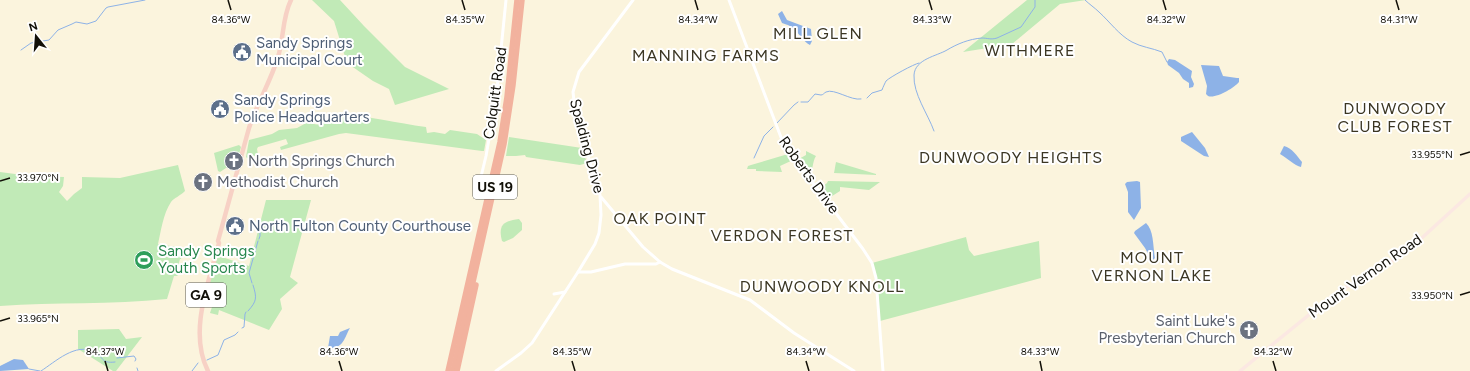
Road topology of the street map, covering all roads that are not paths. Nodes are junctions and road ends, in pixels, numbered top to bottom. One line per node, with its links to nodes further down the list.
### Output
1 (289, 0): 16 (main road, GA 9)
2 (506, 0): 7 (street, Colquitt Road)
3 (517, 0): 15 (highway, US 19)
4 (522, 0): 11 (highway, US 19)
5 (634, 0): 9 (street, Spalding Drive)
6 (729, 0): 23 (street, Roberts Drive)
7 (479, 185)
8 (1470, 194): 24 (main road, Mount Vernon Road)
9 (601, 197): 10 (street); 12 (street, Spalding Drive)
10 (660, 262): 12 (street); 22 (street)
11 (476, 272): 19 (highway, US 19); 20 (highway)
12 (578, 272): 13 (street, Spalding Drive)
13 (565, 292): 14 (street); 21 (street, Spalding Drive)
14 (554, 294)
15 (455, 338): 17 (highway); 18 (highway, US 19)
16 (208, 371)
17 (444, 371)
18 (448, 371)
19 (453, 371)
20 (457, 371)
21 (496, 371)
22 (854, 371)
23 (883, 371)
24 (1240, 371)

